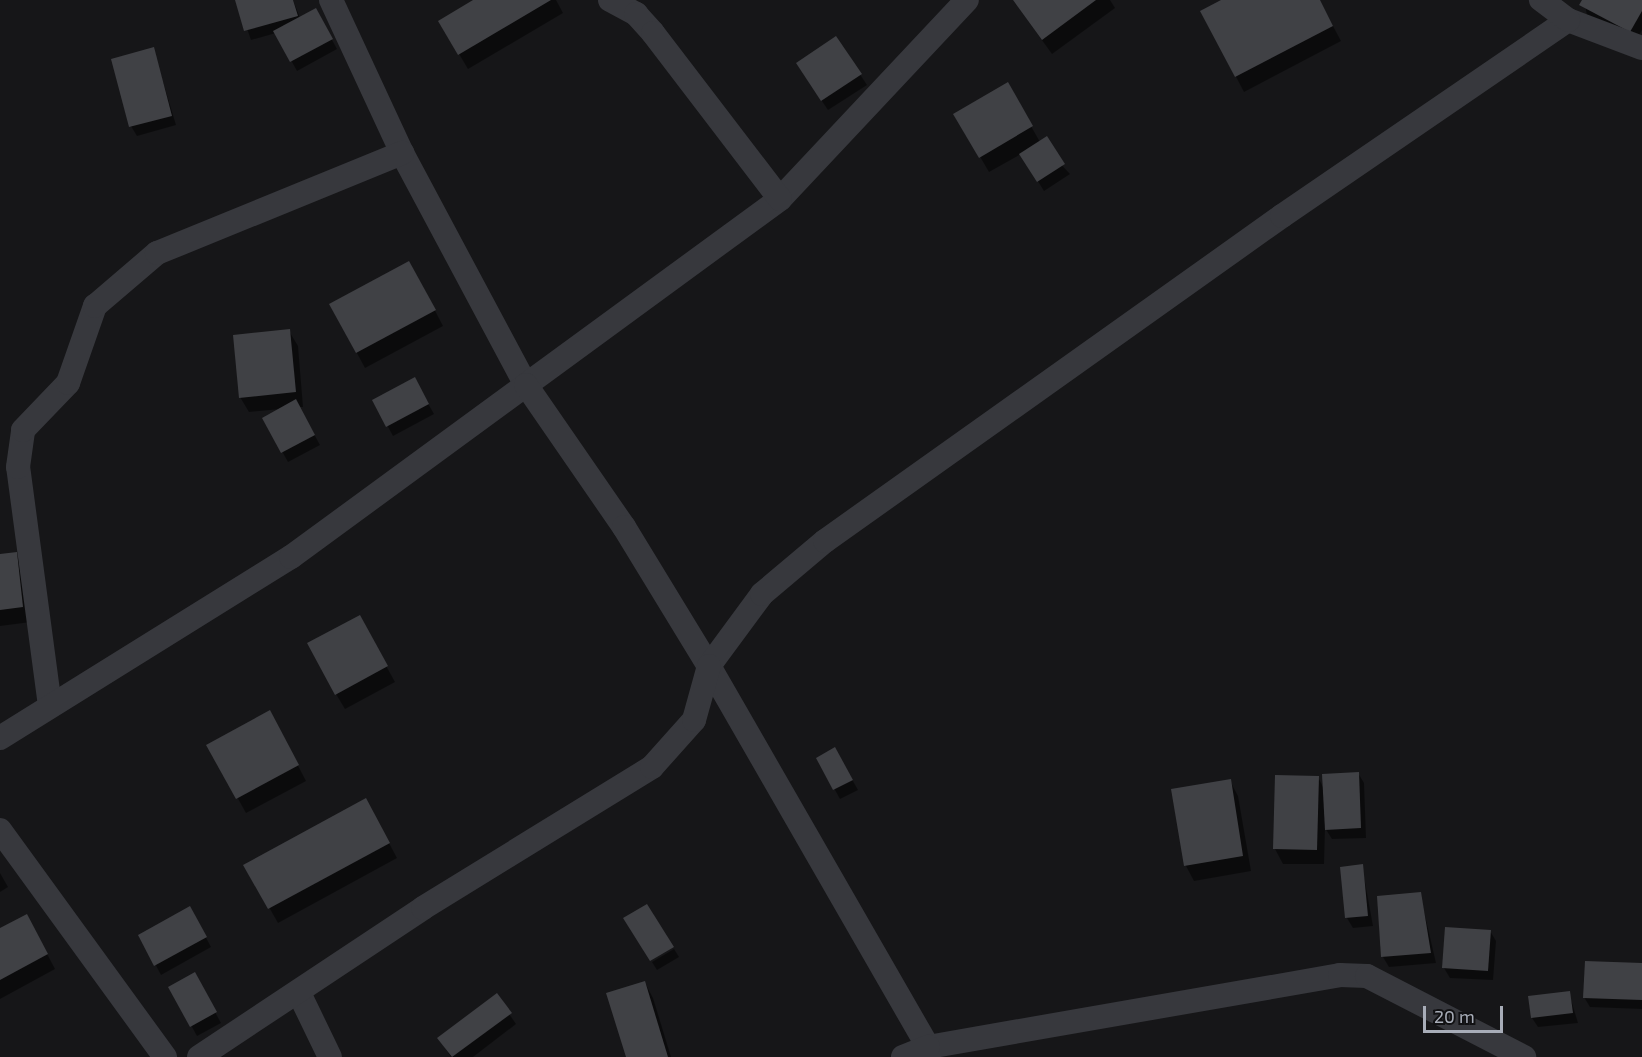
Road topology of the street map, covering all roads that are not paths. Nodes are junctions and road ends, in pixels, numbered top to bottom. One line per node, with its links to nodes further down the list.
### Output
1 (331, 0): 7 (street)
2 (610, 0): 8 (street)
3 (967, 0): 8 (street)
4 (1541, 0): 5 (street)
5 (1568, 20): 6 (street); 10 (street)
6 (1642, 48)
7 (402, 153): 9 (street); 11 (street)
8 (780, 200): 9 (street)
9 (526, 385): 10 (street); 11 (street)
10 (709, 666): 14 (street); 15 (street)
11 (50, 706): 12 (street)
12 (0, 738)
13 (0, 830): 16 (street)
14 (299, 993): 17 (street); 18 (street)
15 (928, 1047): 19 (street); 20 (street)
16 (165, 1057)
17 (199, 1057)
18 (330, 1057)
19 (903, 1057)
20 (1524, 1057)

